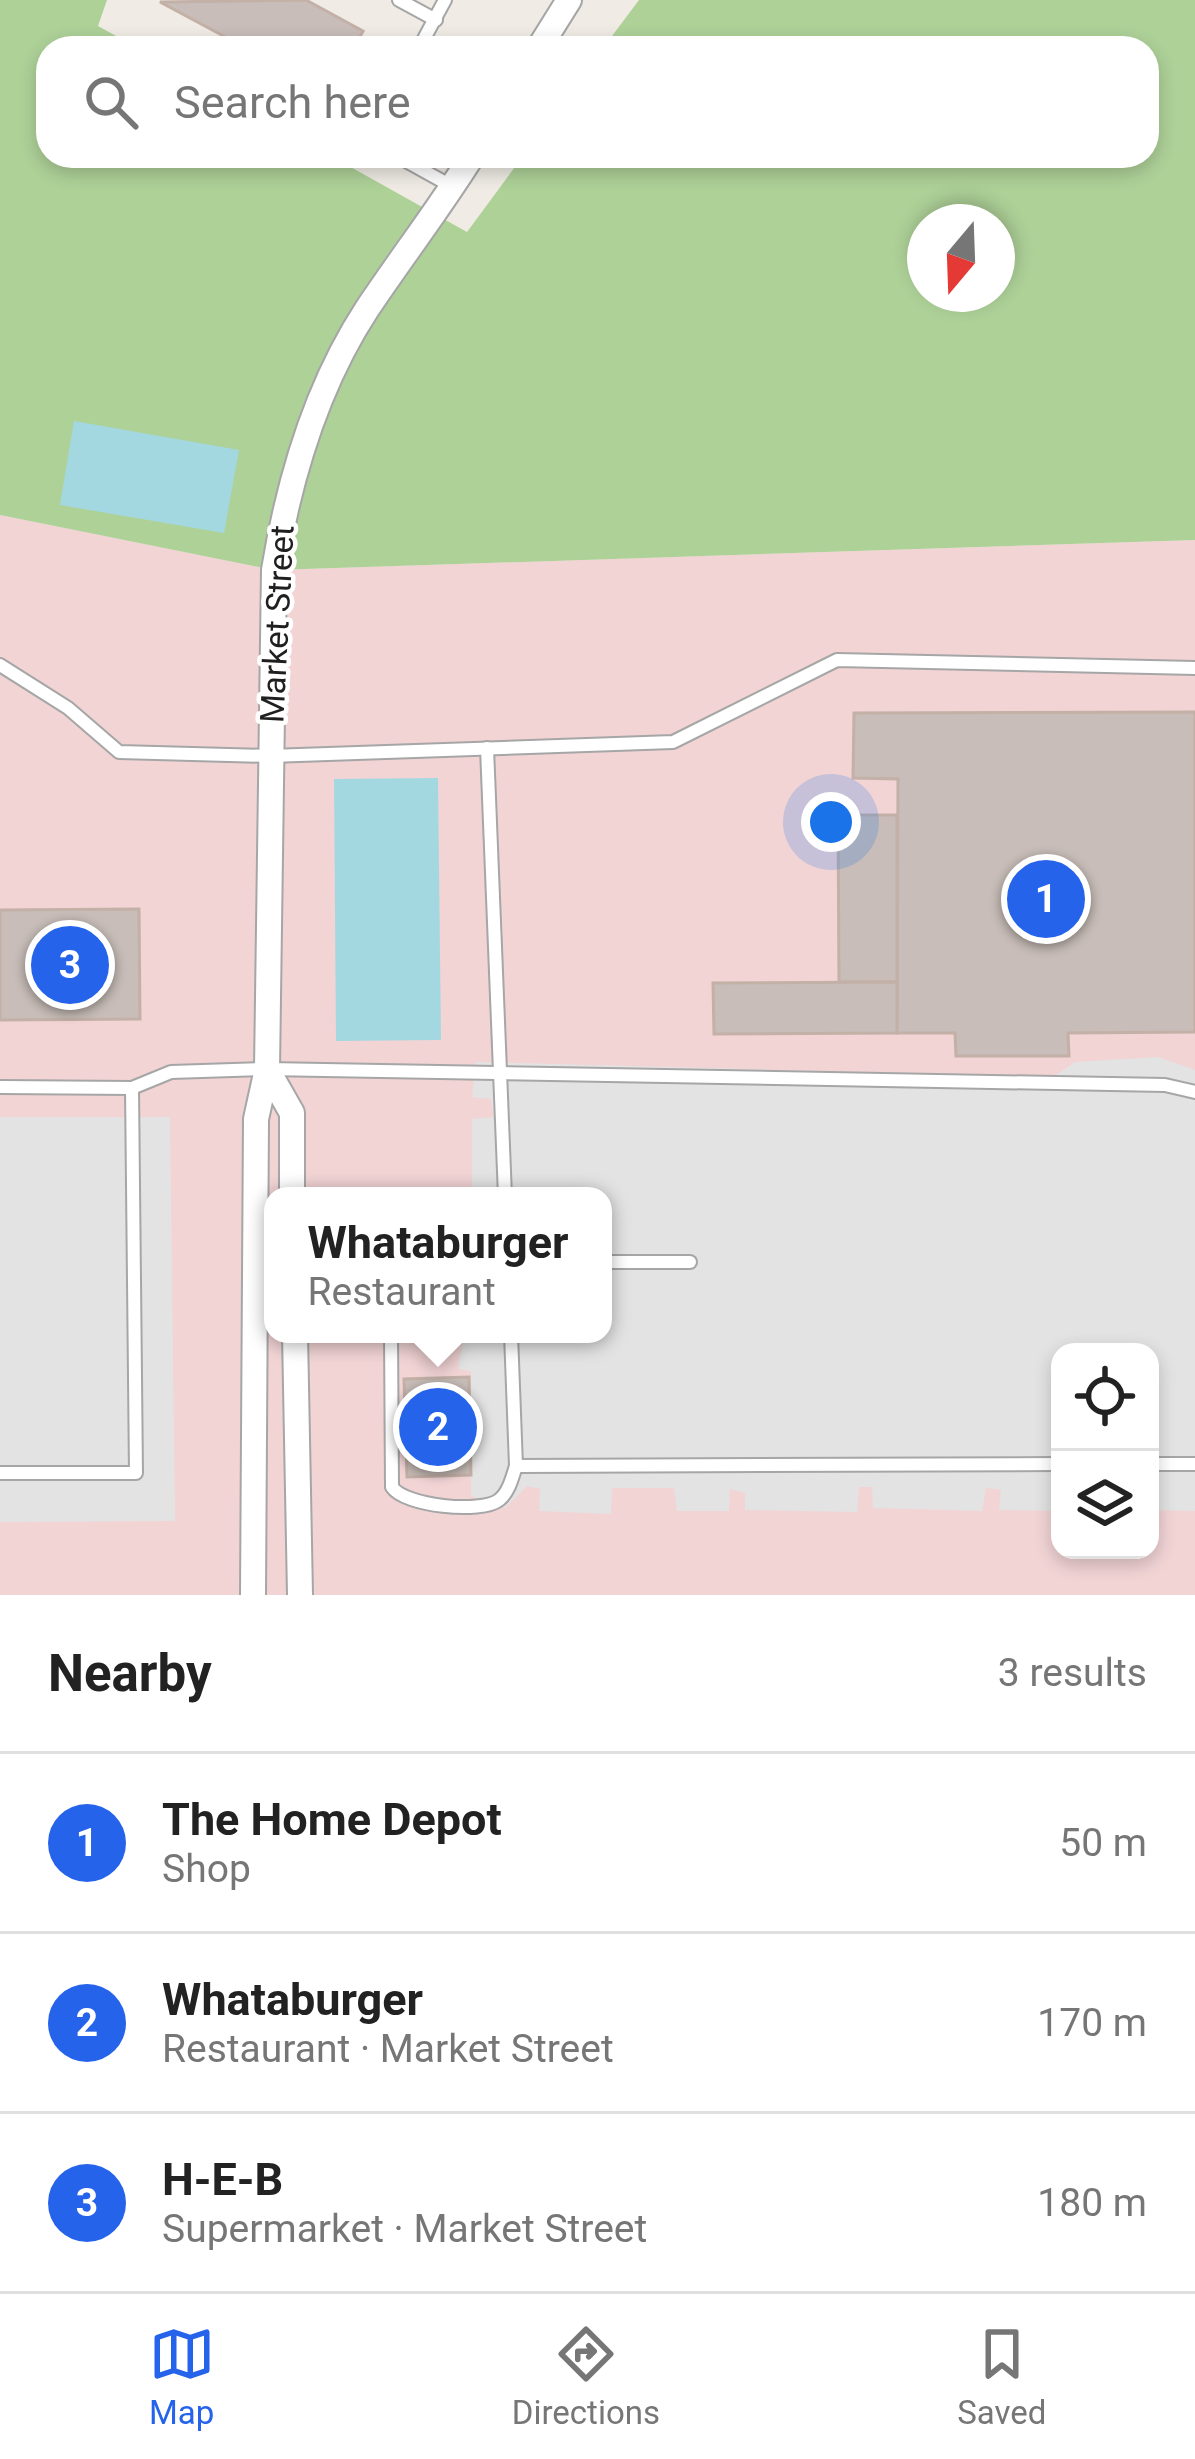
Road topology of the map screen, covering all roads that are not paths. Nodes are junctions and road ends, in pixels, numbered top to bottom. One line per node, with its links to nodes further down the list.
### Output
1 (399, 0): 4 (lane)
2 (445, 0): 4 (lane)
3 (568, 0): 6 (street)
4 (436, 20): 5 (lane)
5 (426, 36)
6 (546, 36)
7 (418, 168): 9 (lane)
8 (465, 168): 9 (street, Market Street)
9 (453, 188): 13 (street, Market Street)
10 (0, 665): 13 (lane)
11 (1195, 668): 12 (lane)
12 (488, 748): 13 (lane); 15 (lane)
13 (270, 756): 14 (street, Market Street)
14 (267, 1069): 15 (lane); 17 (lane); 19 (street, Market Street); 31 (street, Market Street)
15 (500, 1073): 18 (lane); 20 (lane)
16 (0, 1087): 17 (lane)
17 (133, 1088): 30 (lane)
18 (1195, 1092)
19 (292, 1187)
20 (505, 1187)
21 (612, 1262): 22 (lane)
22 (690, 1262)
23 (295, 1343): 32 (street)
24 (392, 1343): 29 (lane)
25 (511, 1343): 29 (lane)
26 (1051, 1464): 29 (lane)
27 (1159, 1464): 28 (lane)
28 (1195, 1464)
29 (516, 1466)
30 (0, 1472)
31 (253, 1595)
32 (300, 1595)

